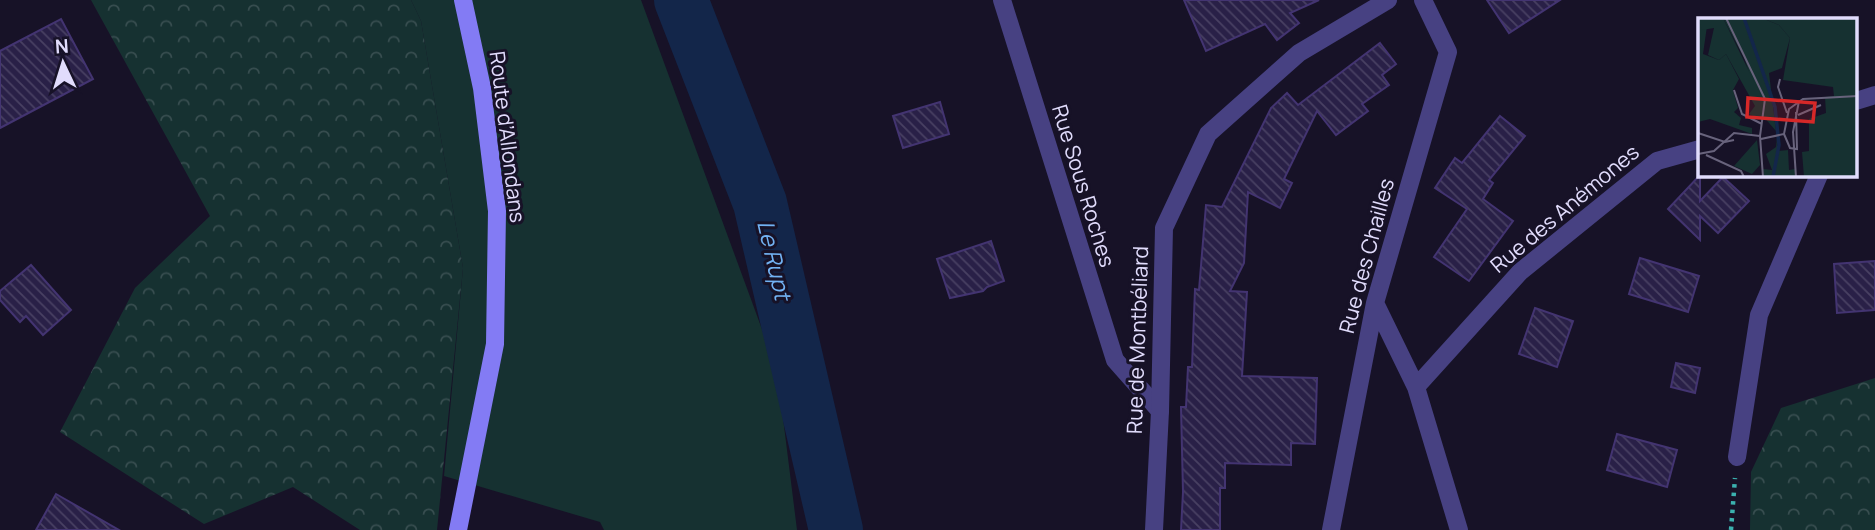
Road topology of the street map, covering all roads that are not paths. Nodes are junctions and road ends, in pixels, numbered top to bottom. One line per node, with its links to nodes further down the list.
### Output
1 (463, 0): 13 (main road, Route d’Allondans)
2 (1002, 0): 11 (street, Rue Sous Roches)
3 (1388, 0): 11 (street, Rue de Montbéliard)
4 (1423, 0): 9 (street, Rue des Chailles)
5 (1875, 95): 6 (street)
6 (1857, 101)
7 (1698, 150): 10 (street, Rue des Anémones)
8 (1818, 177): 12 (street)
9 (1375, 303): 10 (street); 15 (street, Rue des Chailles)
10 (1416, 387): 16 (street)
11 (1160, 411): 14 (street, Rue de Montbéliard)
12 (1737, 457)
13 (458, 530)
14 (1154, 530)
15 (1331, 530)
16 (1459, 530)

